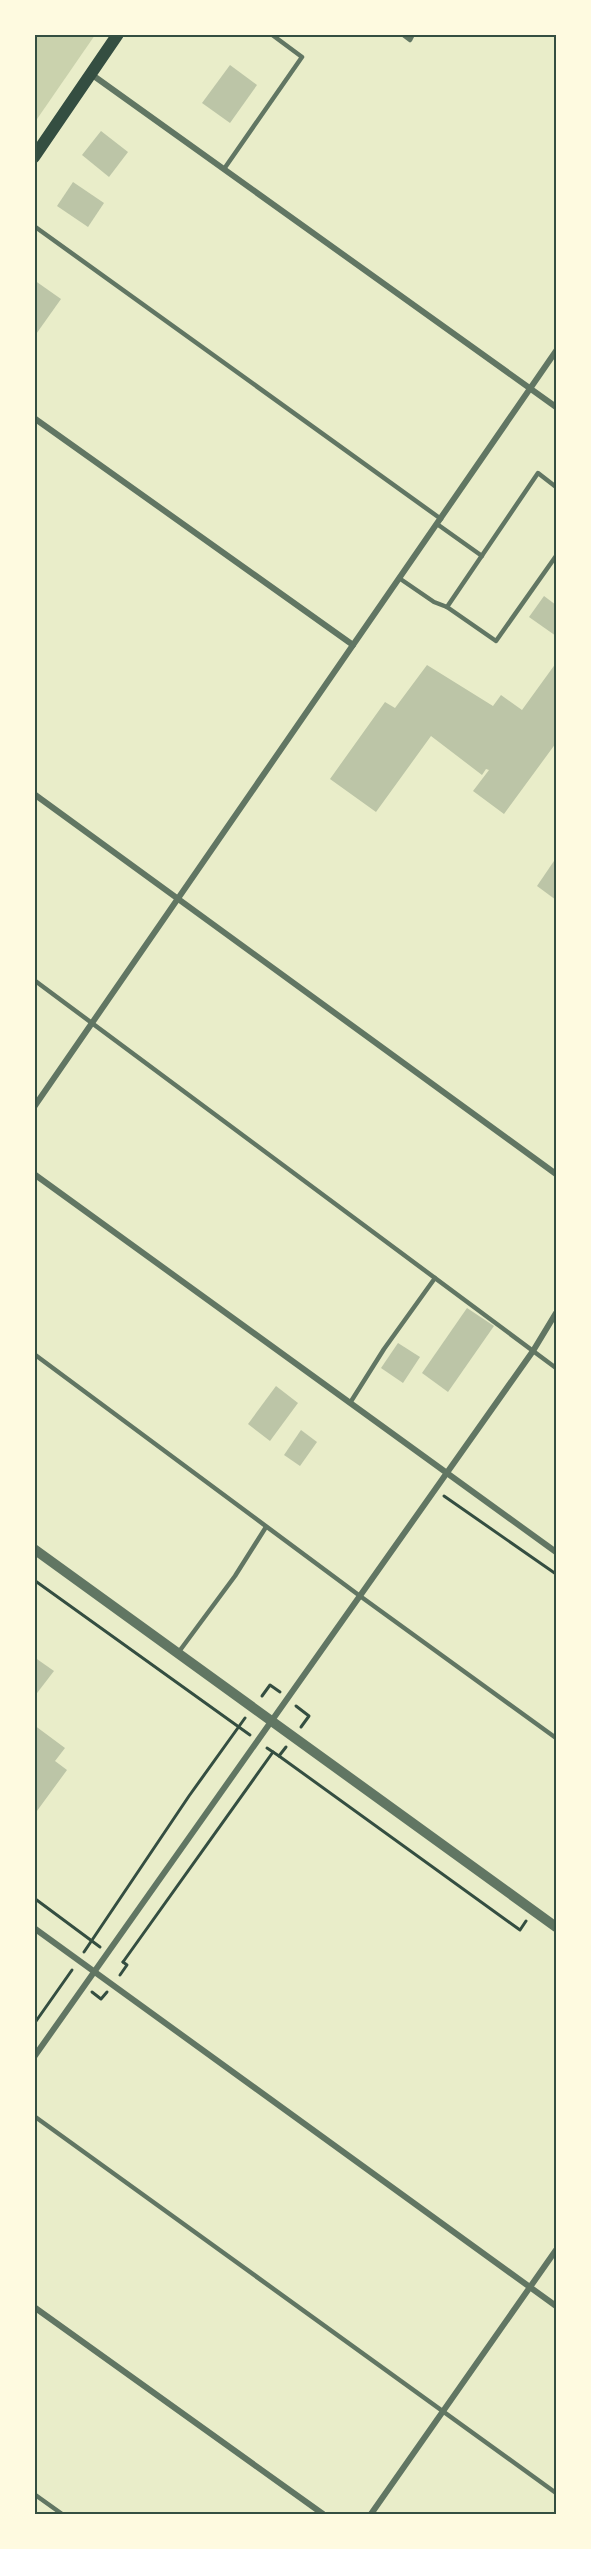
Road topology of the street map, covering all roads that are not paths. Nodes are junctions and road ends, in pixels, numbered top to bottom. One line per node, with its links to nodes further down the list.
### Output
1 (118, 34): 5 (main road)
2 (271, 34): 7 (lane)
3 (402, 34): 4 (lane)
4 (414, 34)
5 (91, 74): 6 (main road); 7 (street)
6 (34, 157)
7 (224, 170): 10 (street)
8 (34, 226): 14 (lane)
9 (556, 351): 10 (street)
10 (531, 388): 11 (street); 14 (street)
11 (556, 407)
12 (34, 418): 19 (street)
13 (556, 487): 15 (lane)
14 (439, 521): 15 (lane); 17 (street)
15 (482, 556): 18 (lane)
16 (556, 556): 18 (lane)
17 (399, 578): 18 (lane); 19 (street)
18 (447, 607)
19 (353, 645): 21 (street)
20 (34, 794): 21 (street)
21 (178, 900): 23 (street); 26 (street)
22 (34, 980): 23 (lane)
23 (94, 1023): 24 (street); 27 (lane)
24 (34, 1107)
25 (34, 1174): 32 (street)
26 (556, 1174)
27 (435, 1278): 29 (lane); 32 (lane)
28 (556, 1313): 29 (street)
29 (533, 1351): 31 (lane); 33 (street)
30 (34, 1354): 34 (lane)
31 (556, 1368)
32 (350, 1402): 33 (street)
33 (447, 1472): 36 (street); 37 (street)
34 (266, 1527): 37 (lane); 38 (lane)
35 (34, 1549): 38 (street)
36 (556, 1552)
37 (360, 1596): 39 (street); 40 (lane)
38 (178, 1653): 39 (street)
39 (274, 1720): 41 (street); 43 (street)
40 (556, 1738)
41 (556, 1927)
42 (34, 1928): 43 (street)
43 (95, 1971): 44 (street); 47 (street)
44 (34, 2057)
45 (34, 2116): 50 (lane)
46 (556, 2250): 47 (street)
47 (530, 2287): 48 (street); 50 (street)
48 (556, 2306)
49 (34, 2307): 54 (street)
50 (444, 2410): 51 (lane); 55 (street)
51 (556, 2493)
52 (34, 2494): 53 (lane)
53 (62, 2514)
54 (322, 2514)
55 (371, 2514)

